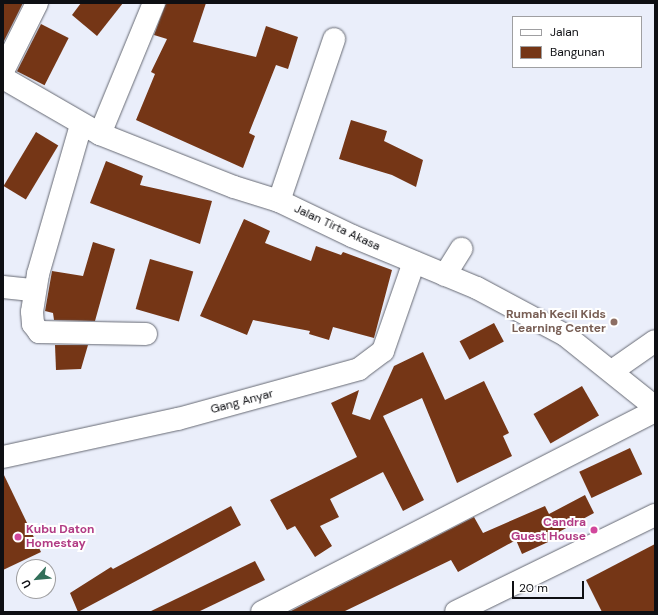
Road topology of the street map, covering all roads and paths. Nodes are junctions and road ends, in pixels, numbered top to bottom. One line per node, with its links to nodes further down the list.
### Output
1 (37, 3): 4 (street)
2 (154, 3): 6 (street)
3 (334, 39): 7 (street)
4 (3, 71)
5 (3, 78): 6 (street, Jalan Tirta Akasa)
6 (90, 129): 7 (street, Jalan Tirta Akasa); 12 (street)
7 (279, 201): 9 (street, Jalan Tirta Akasa)
8 (461, 249): 10 (street)
9 (414, 262): 10 (street, Jalan Tirta Akasa); 18 (street, Gang Anyar)
10 (445, 275): 15 (street, Jalan Tirta Akasa)
11 (3, 287): 12 (street)
12 (34, 290): 13 (street)
13 (146, 334)
14 (655, 341): 15 (street)
15 (612, 371): 16 (street, Jalan Tirta Akasa)
16 (655, 407)
17 (655, 411): 20 (street)
18 (3, 457)
19 (655, 515): 21 (street)
20 (262, 612)
21 (456, 612)

